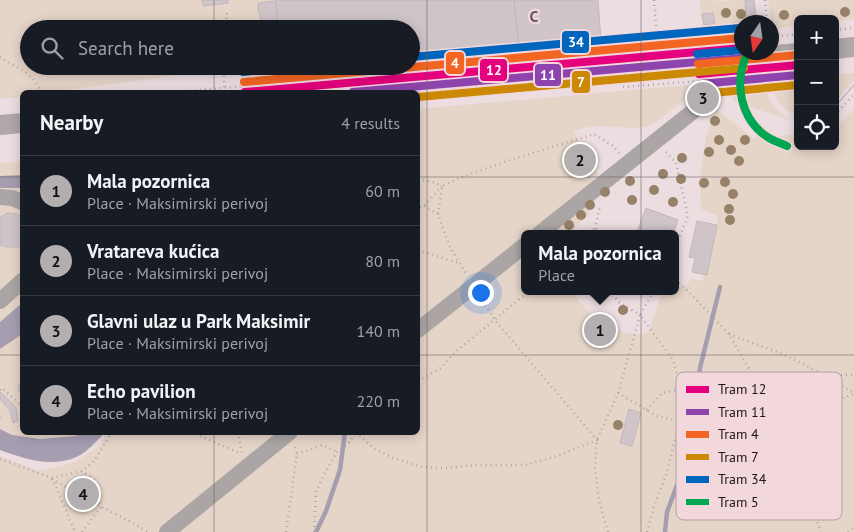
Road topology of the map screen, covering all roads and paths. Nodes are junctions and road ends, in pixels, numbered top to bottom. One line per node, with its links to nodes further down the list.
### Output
1 (654, 0): 11 (path)
2 (765, 0): 4 (path)
3 (227, 11): 5 (path)
4 (766, 15)
5 (226, 20)
6 (854, 28): 7 (path)
7 (839, 30)
8 (794, 34): 9 (path)
9 (779, 35)
10 (854, 47): 12 (main road)
11 (658, 49)
12 (839, 49)
13 (794, 54): 21 (main road)
14 (0, 57): 15 (path)
15 (20, 69)
16 (29, 75): 19 (path)
17 (224, 75): 20 (path)
18 (729, 78): 26 (street)
19 (39, 90)
20 (225, 90)
21 (389, 90)
22 (854, 94): 23 (path)
23 (839, 111)
24 (20, 123): 25 (main road)
25 (0, 125)
26 (657, 140): 27 (street); 40 (path)
27 (627, 164): 29 (street); 30 (path)
28 (420, 180): 30 (path)
29 (604, 182): 36 (path); 37 (street)
30 (442, 186): 33 (path); 35 (path)
31 (0, 197): 32 (street)
32 (20, 201)
33 (424, 206): 34 (path); 35 (path)
34 (420, 207)
35 (438, 214): 43 (path)
36 (596, 224): 38 (path); 39 (path)
37 (544, 230)
38 (594, 230)
39 (597, 230)
40 (679, 238)
41 (521, 248): 46 (street)
42 (420, 251): 43 (path)
43 (460, 263): 46 (path)
44 (20, 283): 50 (street)
45 (679, 283): 54 (path)
46 (473, 286): 52 (path); 53 (street)
47 (524, 295): 52 (path)
48 (614, 295): 51 (path)
49 (652, 295): 51 (path)
50 (0, 301)
51 (640, 315): 55 (path); 62 (path)
52 (494, 319): 58 (path); 78 (path)
53 (420, 328)
54 (729, 334): 56 (path); 57 (path)
55 (676, 372)
56 (751, 372)
57 (818, 372)
58 (420, 380)
59 (842, 386): 63 (path)
60 (1, 388): 65 (path)
61 (676, 389): 66 (path)
62 (618, 393): 66 (path); 78 (path)
63 (854, 394): 64 (path)
64 (842, 398)
65 (20, 404)
66 (646, 410): 68 (path)
67 (0, 417): 69 (path)
68 (676, 420)
69 (0, 421)
70 (110, 435): 83 (path)
71 (198, 435): 81 (path)
72 (239, 435): 81 (path)
73 (287, 435): 81 (street)
74 (289, 435): 80 (path)
75 (354, 435): 79 (path)
76 (359, 435): 78 (path)
77 (676, 436): 97 (path)
78 (597, 440): 96 (path)
79 (337, 452): 80 (path); 95 (path)
80 (297, 454): 94 (path)
81 (248, 458): 93 (street)
82 (0, 459): 84 (path)
83 (82, 471): 84 (path); 87 (path)
84 (52, 478): 85 (path); 90 (path)
85 (75, 492)
86 (89, 500): 87 (path)
87 (101, 507): 91 (path); 92 (path)
88 (816, 520): 98 (path)
89 (854, 527): 99 (path)
90 (75, 532)
91 (82, 532)
92 (147, 532)
93 (167, 532)
94 (286, 532)
95 (314, 532)
96 (608, 532)
97 (647, 532)
98 (821, 532)
99 (848, 532)

